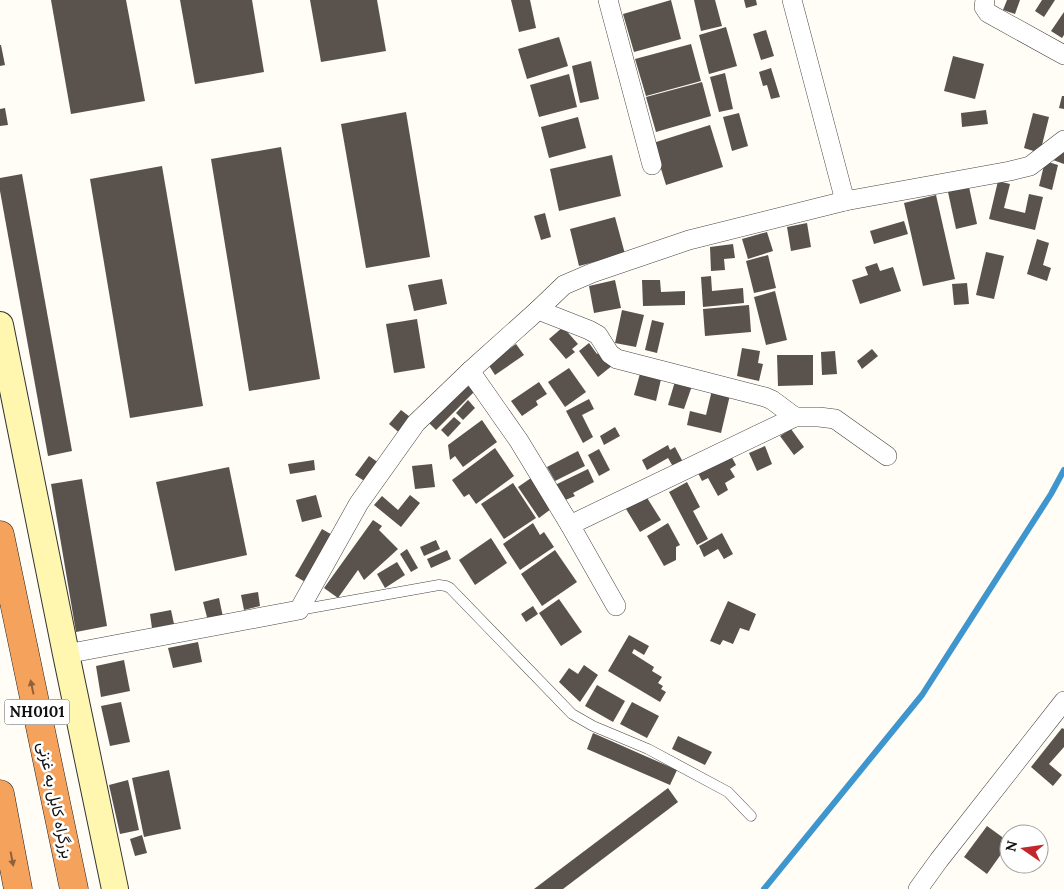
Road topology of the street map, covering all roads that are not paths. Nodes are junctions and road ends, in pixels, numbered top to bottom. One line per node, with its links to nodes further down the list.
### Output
1 (608, 0): 6 (street)
2 (792, 0): 7 (street)
3 (985, 0): 4 (street)
4 (1064, 54)
5 (1064, 140): 7 (street)
6 (652, 165)
7 (845, 201): 8 (street)
8 (538, 310): 10 (street); 11 (street)
9 (0, 325): 17 (street)
10 (470, 371): 13 (street); 16 (street)
11 (795, 417): 12 (street); 13 (street)
12 (886, 456)
13 (570, 525): 15 (street)
14 (0, 535): 22 (highway, بزرگراه کابل به غزنی / NH0101, one-way to 14)
15 (616, 606)
16 (298, 610): 17 (street); 20 (lane)
17 (66, 654): 23 (street)
18 (1064, 701): 24 (street)
19 (0, 794): 21 (highway, one-way to 21)
20 (751, 816)
21 (18, 889)
22 (74, 889)
23 (114, 889)
24 (918, 889)

